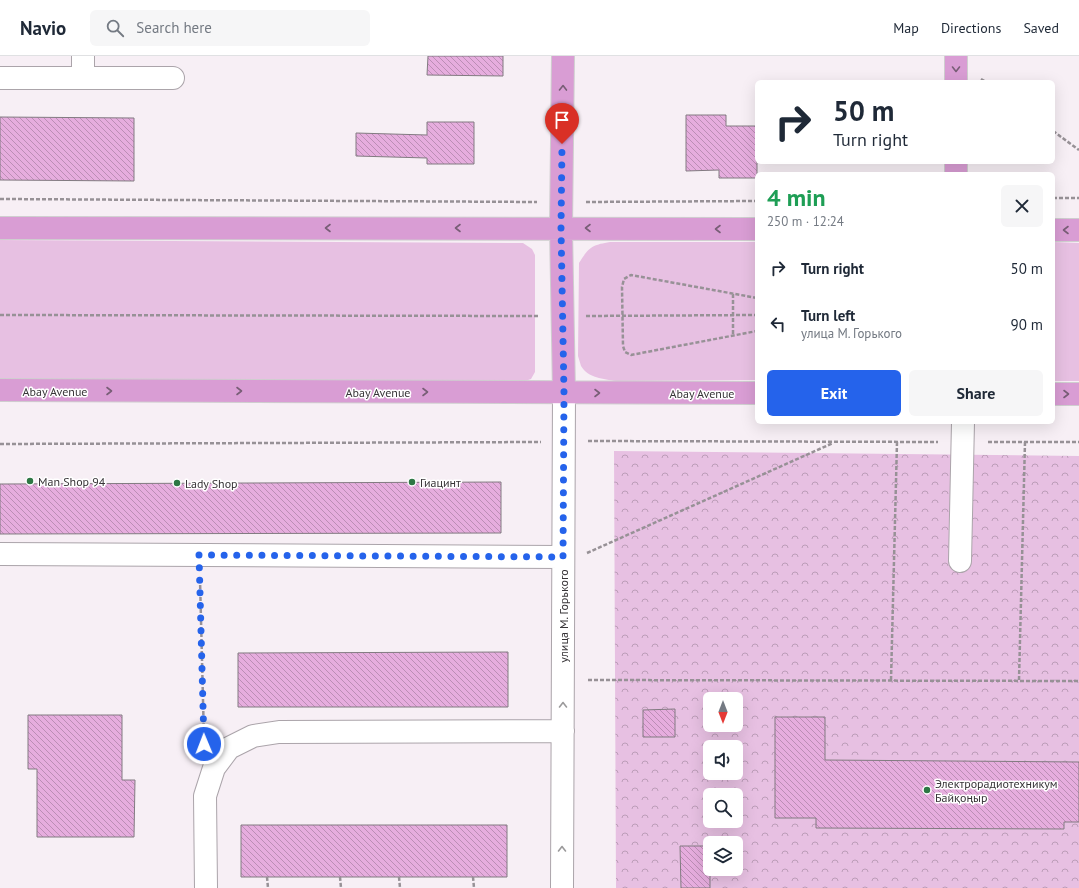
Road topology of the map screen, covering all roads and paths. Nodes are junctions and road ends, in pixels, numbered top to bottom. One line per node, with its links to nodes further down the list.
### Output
1 (83, 56): 5 (street)
2 (563, 56): 16 (main road, улица М. Горького, one-way to 2)
3 (956, 56): 8 (main road, one-way to 8)
4 (0, 78): 5 (street)
5 (83, 78): 6 (street)
6 (173, 78)
7 (981, 78): 9 (path)
8 (956, 80)
9 (984, 80)
10 (1055, 132): 11 (path)
11 (1079, 150)
12 (1055, 198): 13 (path)
13 (1079, 198)
14 (0, 199): 16 (path)
15 (755, 201): 16 (path)
16 (561, 202): 18 (main road, улица М. Горького)
17 (0, 228): 18 (main road, one-way to 17)
18 (561, 228): 19 (main road, one-way to 18); 27 (main road, улица М. Горького)
19 (755, 229)
20 (1055, 230): 21 (main road, one-way to 20)
21 (1079, 230)
22 (733, 294): 23 (path); 25 (path); 28 (path)
23 (755, 298)
24 (0, 315): 27 (path)
25 (732, 315): 26 (path); 28 (path); 30 (path)
26 (755, 315)
27 (562, 316): 28 (path); 32 (main road, улица М. Горького)
28 (622, 316): 30 (path)
29 (755, 331): 30 (path)
30 (733, 336)
31 (0, 390): 32 (main road, Abay Avenue, one-way to 32)
32 (564, 393): 33 (main road, Abay Avenue, one-way to 33); 42 (street, улица М. Горького)
33 (755, 393)
34 (1055, 394): 35 (main road, one-way to 35)
35 (1079, 394)
36 (963, 424): 43 (street)
37 (835, 442): 42 (path)
38 (897, 442): 45 (path)
39 (1025, 442): 46 (path)
40 (0, 554): 41 (street)
41 (199, 555): 42 (street); 49 (path)
42 (563, 557): 48 (street, улица М. Горького, one-way to 42)
43 (960, 561)
44 (583, 680): 45 (path)
45 (891, 680): 46 (path)
46 (1019, 680): 47 (path)
47 (1079, 681)
48 (563, 731): 54 (street); 59 (street, улица М. Горького, one-way to 48)
49 (204, 746)
50 (267, 877): 55 (path)
51 (340, 877): 56 (path)
52 (399, 877): 57 (path)
53 (473, 877): 58 (path)
54 (206, 888)
55 (268, 888)
56 (341, 888)
57 (400, 888)
58 (474, 888)
59 (562, 888)

